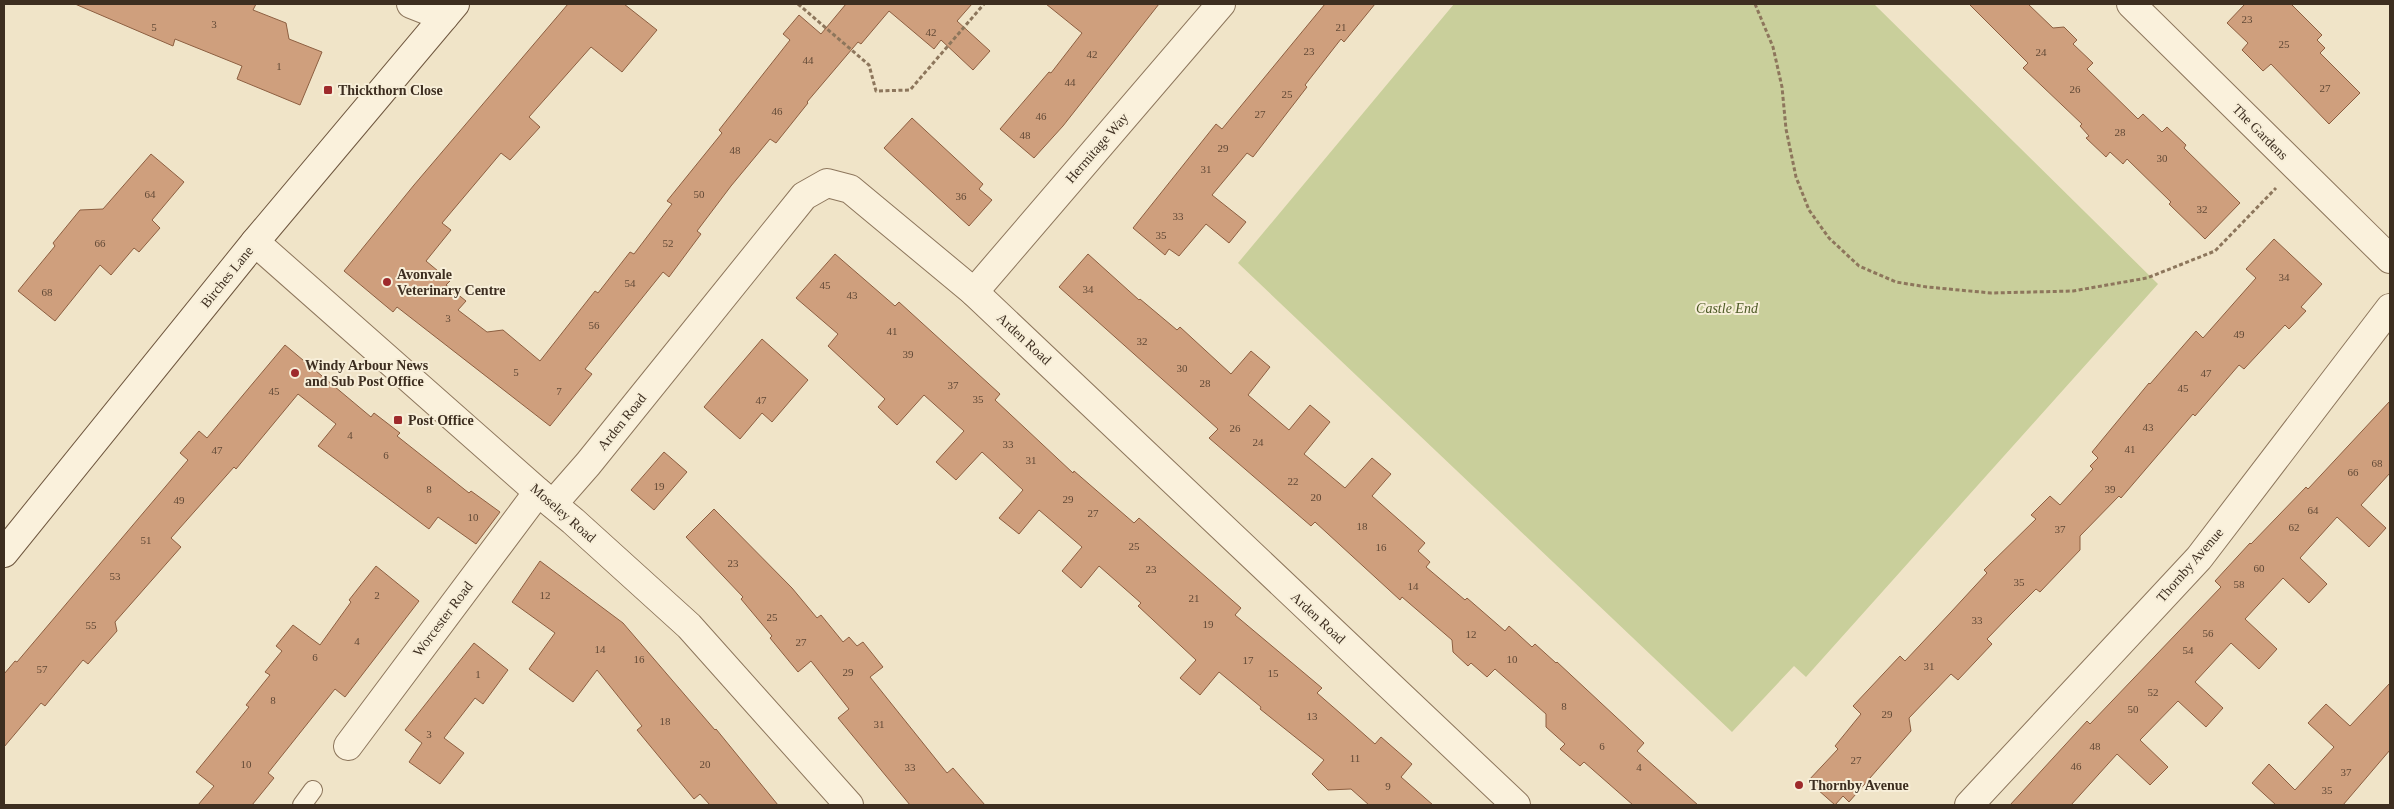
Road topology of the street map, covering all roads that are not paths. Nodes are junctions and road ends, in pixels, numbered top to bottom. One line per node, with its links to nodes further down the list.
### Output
1 (411, 4): 4 (street)
2 (1221, 4): 7 (street, Hermitage Way)
3 (2131, 4): 6 (street, The Gardens)
4 (449, 10): 5 (street, Birches Lane)
5 (255, 242): 9 (street, Moseley Road); 10 (street, Birches Lane)
6 (2390, 260)
7 (974, 292): 9 (street, Arden Road); 15 (street, Arden Road)
8 (2390, 308): 16 (street, Thornby Avenue)
9 (545, 498): 11 (street, Worcester Road); 14 (street, Moseley Road)
10 (4, 553)
11 (348, 746)
12 (313, 790): 13 (lane)
13 (302, 805)
14 (849, 805)
15 (1516, 805)
16 (1969, 805)

